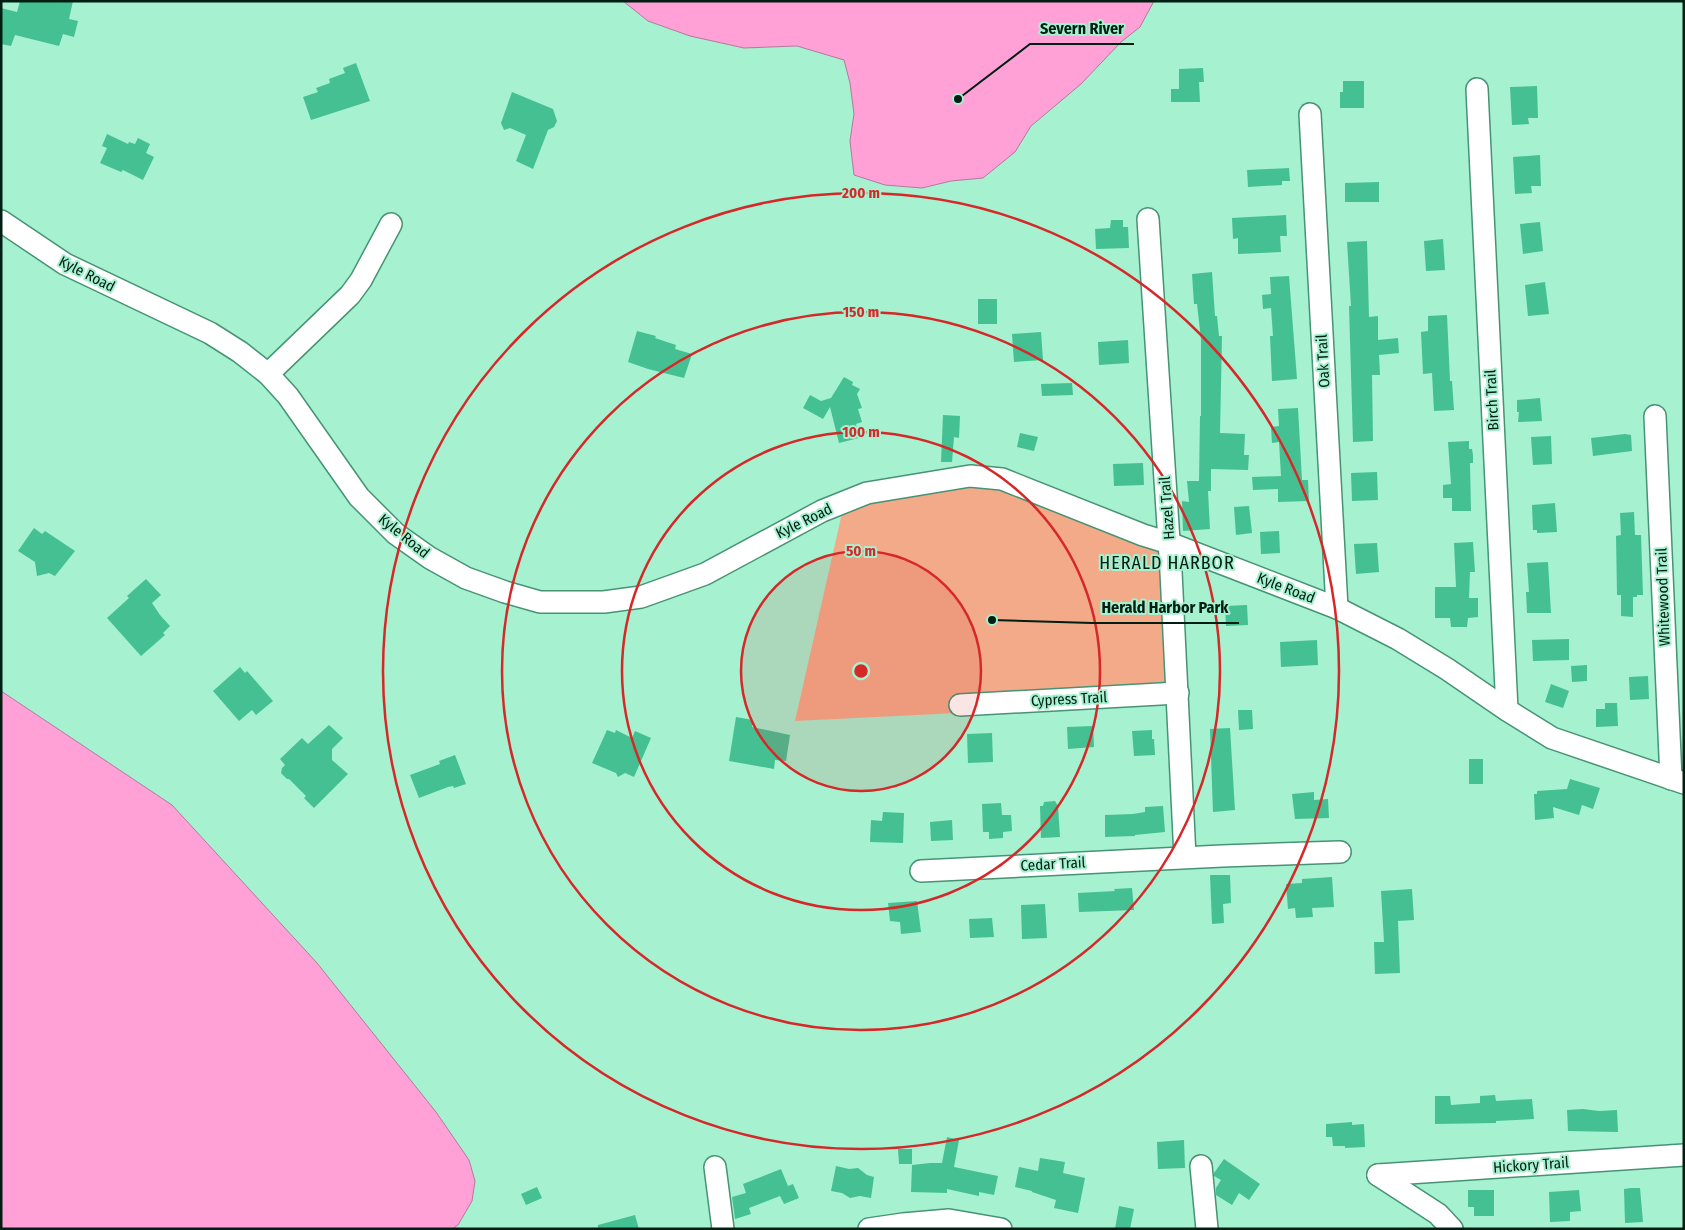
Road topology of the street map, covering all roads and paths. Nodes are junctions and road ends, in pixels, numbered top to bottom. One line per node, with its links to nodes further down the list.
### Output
1 (1477, 89): 12 (street, Birch Trail)
2 (1310, 114): 9 (street, Oak Trail)
3 (1148, 219): 8 (street, Hazel Trail)
4 (1, 221): 6 (street, Kyle Road)
5 (392, 224): 6 (street)
6 (268, 374): 8 (street, Kyle Road)
7 (1655, 416): 13 (street, Whitewood Trail)
8 (1169, 543): 9 (street, Kyle Road); 10 (street, Hazel Trail)
9 (1337, 608): 12 (street, Kyle Road)
10 (1178, 693): 11 (street, Cypress Trail); 15 (street, Hazel Trail)
11 (960, 705)
12 (1507, 710): 13 (street, Kyle Road)
13 (1677, 780)
14 (1340, 852): 15 (street, Cedar Trail)
15 (1185, 858): 16 (street, Cedar Trail)
16 (921, 871)
17 (1684, 1155): 24 (street, Hickory Trail)
18 (1201, 1166): 23 (street)
19 (715, 1167): 20 (street)
20 (723, 1229)
21 (869, 1229): 22 (street)
22 (1001, 1229)
23 (1207, 1229)
24 (1452, 1229)

